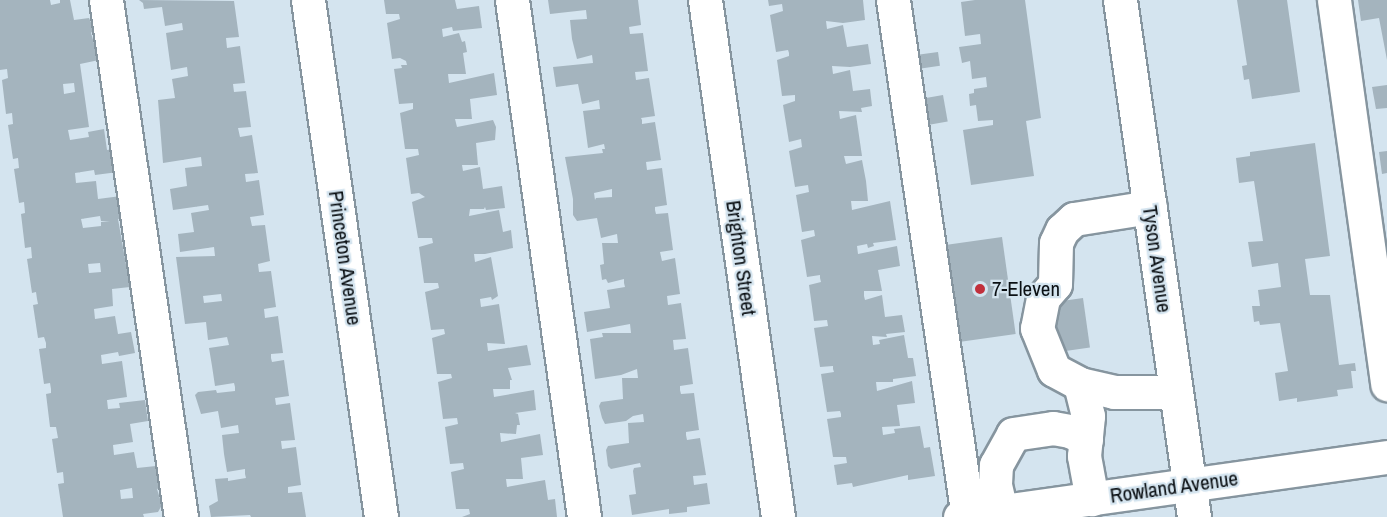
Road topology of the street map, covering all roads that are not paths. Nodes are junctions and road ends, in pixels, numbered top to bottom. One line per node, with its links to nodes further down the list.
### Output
1 (106, 0): 17 (street)
2 (308, 0): 18 (street, Princeton Avenue)
3 (512, 0): 19 (street)
4 (705, 0): 20 (street, Brighton Street)
5 (893, 0): 21 (street)
6 (1120, 0): 8 (street, Tyson Avenue)
7 (1334, 0): 10 (street)
8 (1150, 207): 9 (street); 11 (street, Tyson Avenue)
9 (1080, 384): 11 (street); 12 (street)
10 (1387, 384)
11 (1176, 392): 14 (street, Tyson Avenue)
12 (1086, 439): 15 (street); 16 (street)
13 (1387, 457): 14 (street, Rowland Avenue)
14 (1189, 485): 15 (street, Rowland Avenue); 22 (street, Tyson Avenue)
15 (1092, 498): 16 (street, Rowland Avenue)
16 (1001, 511): 21 (street, Rowland Avenue)
17 (181, 517)
18 (381, 517)
19 (584, 517)
20 (778, 517)
21 (965, 517)
22 (1194, 517)

